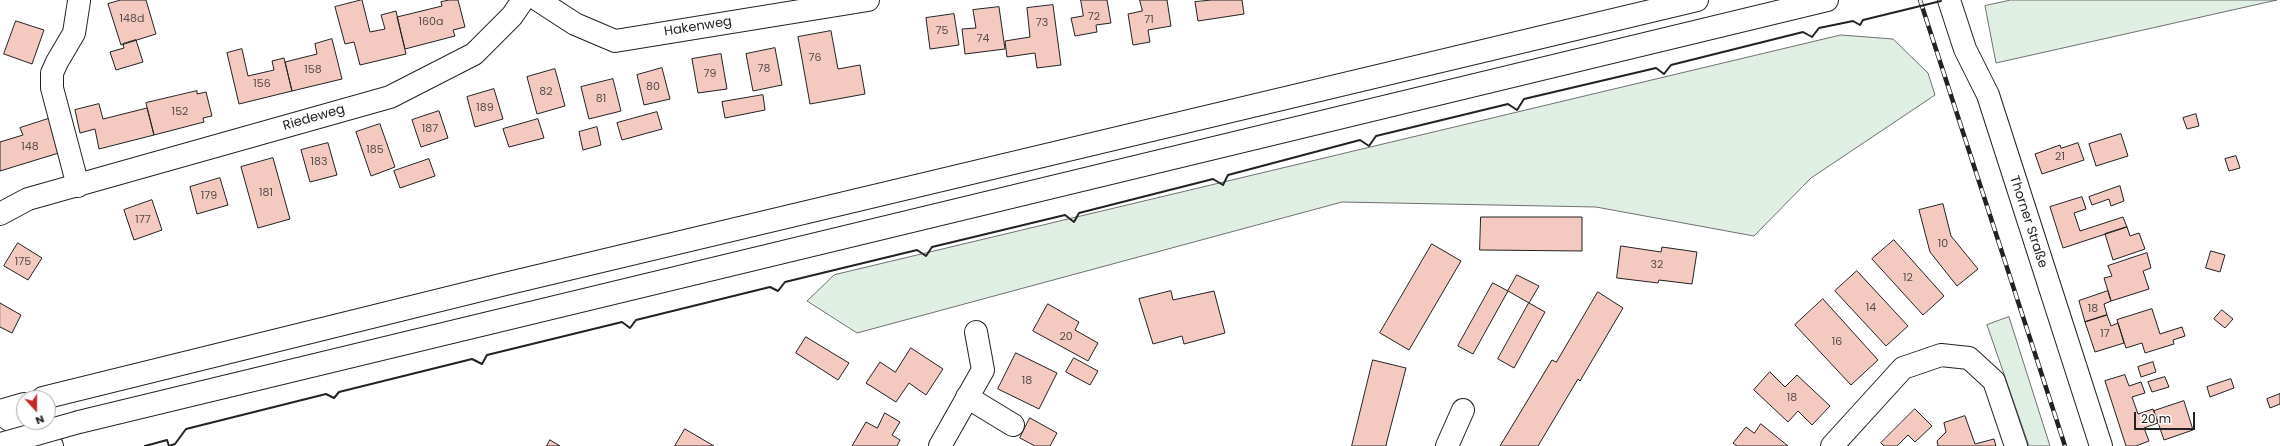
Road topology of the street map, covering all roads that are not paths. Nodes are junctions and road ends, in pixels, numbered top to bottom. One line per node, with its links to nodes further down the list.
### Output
1 (523, 0): 8 (main road, Riedeweg)
2 (538, 0): 3 (main road, Hakenweg)
3 (868, 0)
4 (1697, 0): 11 (main road)
5 (1827, 0): 18 (main road, bridge)
6 (1949, 0): 24 (main road, Thorner Straße)
7 (79, 1): 8 (main road)
8 (78, 186): 9 (main road, Riedeweg)
9 (0, 214)
10 (976, 332): 12 (main road)
11 (56, 395)
12 (967, 397): 17 (main road); 20 (main road)
13 (16, 406): 15 (main road)
14 (1463, 410): 21 (main road)
15 (0, 411)
16 (0, 414): 19 (main road)
17 (1013, 425)
18 (0, 444)
19 (52, 446)
20 (940, 446)
21 (1447, 446)
22 (1832, 446): 23 (main road)
23 (2016, 446)
24 (2101, 446)

